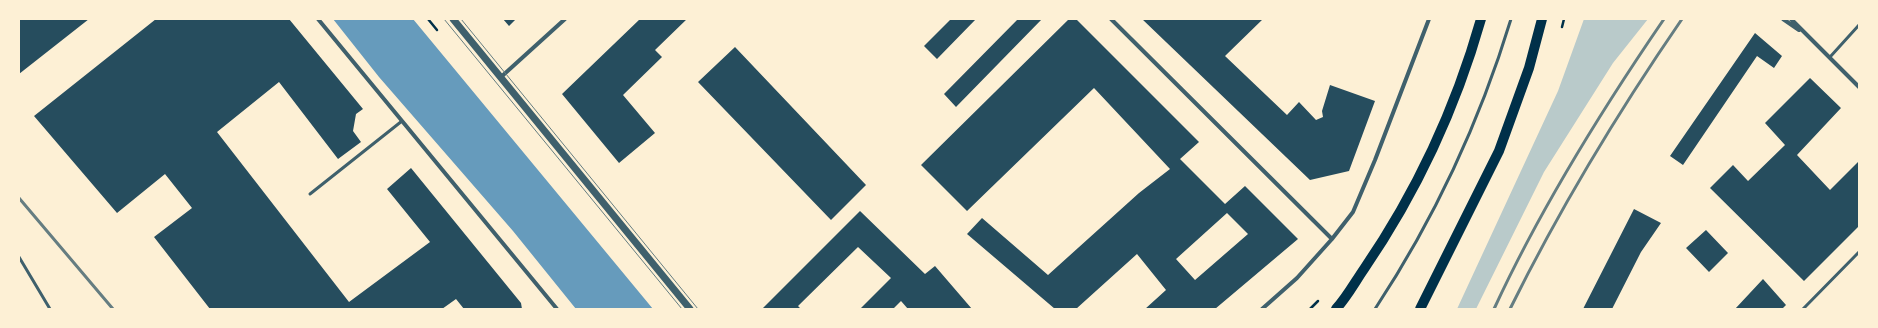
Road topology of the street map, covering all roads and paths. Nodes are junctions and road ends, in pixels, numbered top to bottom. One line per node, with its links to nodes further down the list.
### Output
1 (318, 19): 16 (street)
2 (452, 19): 14 (street)
3 (565, 19): 14 (street)
4 (1111, 19): 18 (street)
5 (1429, 19): 18 (street)
6 (1481, 19): 27 (main road)
7 (1511, 19): 28 (lane)
8 (1542, 19): 29 (main road)
9 (1783, 19): 12 (street)
10 (1791, 19): 12 (street)
11 (1859, 25): 13 (lane)
12 (1808, 35): 13 (street)
13 (1830, 57): 15 (street)
14 (501, 77): 24 (street)
15 (1859, 87)
16 (402, 121): 17 (lane); 23 (street)
17 (310, 194)
18 (1332, 239): 25 (street)
19 (1859, 252): 30 (lane)
20 (19, 256): 22 (lane)
21 (1318, 300): 26 (path)
22 (50, 309)
23 (557, 309)
24 (690, 309)
25 (1262, 309)
26 (1310, 309)
27 (1336, 309)
28 (1375, 309)
29 (1420, 309)
30 (1803, 309)

